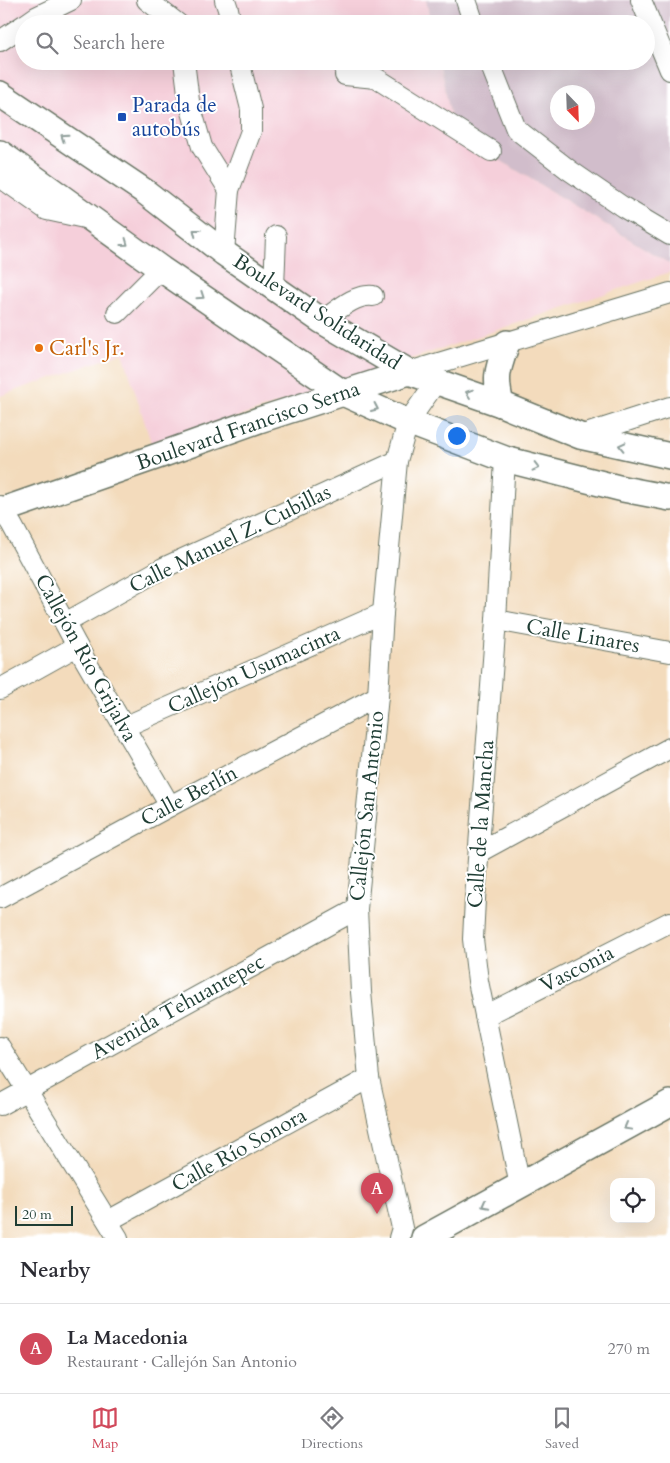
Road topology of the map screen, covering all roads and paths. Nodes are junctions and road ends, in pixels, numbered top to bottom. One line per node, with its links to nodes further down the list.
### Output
1 (71, 0): 6 (street)
2 (147, 0): 7 (street)
3 (225, 0): 8 (street)
4 (466, 0): 9 (street)
5 (641, 0): 10 (street)
6 (40, 15)
7 (166, 15)
8 (229, 15)
9 (471, 15)
10 (647, 15)
11 (15, 31): 13 (street)
12 (655, 34): 17 (street)
13 (0, 41)
14 (185, 70): 23 (street)
15 (241, 70): 23 (street)
16 (493, 70): 25 (street)
17 (670, 70)
18 (345, 75): 20 (street)
19 (0, 94): 27 (main road, Boulevard Solidaridad, one-way to 19)
20 (491, 151)
21 (0, 152): 24 (main road)
22 (0, 177): 24 (street)
23 (229, 190): 27 (street)
24 (93, 220): 28 (main road, one-way to 28)
25 (670, 235)
26 (276, 236): 29 (street)
27 (224, 253): 29 (main road, Boulevard Solidaridad)
28 (161, 269): 32 (street); 37 (main road, one-way to 37)
29 (274, 287): 33 (main road, Boulevard Solidaridad)
30 (670, 293): 34 (street, Boulevard Francisco Serna)
31 (373, 296): 33 (street)
32 (117, 313)
33 (322, 320): 35 (main road, Boulevard Solidaridad)
34 (506, 343): 35 (street, Boulevard Francisco Serna); 38 (main road)
35 (409, 372): 36 (main road, Boulevard Solidaridad); 37 (main road, Boulevard Francisco Serna)
36 (436, 382): 38 (main road, Boulevard Solidaridad, one-way to 36); 40 (street, Callejón San Antonio)
37 (343, 393): 40 (main road, one-way to 40); 46 (main road, Boulevard Francisco Serna)
38 (501, 404): 41 (main road, Boulevard Solidaridad)
39 (670, 407): 41 (street)
40 (408, 422): 43 (main road); 44 (street, Callejón San Antonio)
41 (580, 436): 42 (main road, Boulevard Solidaridad, one-way to 41)
42 (670, 456)
43 (505, 459): 45 (main road, one-way to 45); 48 (street, Calle de la Mancha)
44 (397, 461): 47 (street, Callejón San Antonio); 49 (street, Calle Manuel Z. Cubillas)
45 (670, 498)
46 (1, 509): 49 (street, Callejón Río Grijalva)
47 (383, 613): 53 (street, Callejón San Antonio); 54 (street, Callejón Usumacinta)
48 (496, 620): 51 (street, Calle Linares); 57 (street, Calle de la Mancha)
49 (65, 623): 50 (street, Callejón Río Grijalva)
50 (77, 646): 52 (street); 54 (street, Callejón Río Grijalva)
51 (670, 652)
52 (0, 689)
53 (378, 696): 56 (street, Calle Berlín); 59 (street, Callejón San Antonio)
54 (124, 727): 56 (street, Callejón Río Grijalva)
55 (670, 748): 57 (street)
56 (170, 806): 58 (street, Calle Berlín)
57 (479, 852): 61 (street, Calle de la Mancha)
58 (0, 898)
59 (357, 910): 63 (street, Callejón San Antonio); 64 (street, Avenida Tehuantepec)
60 (670, 922): 61 (street, Vasconia)
61 (485, 1016): 67 (street, Calle de la Mancha)
62 (0, 1047): 64 (street)
63 (369, 1078): 68 (street, Calle Río Sonora); 69 (street, Callejón San Antonio)
64 (26, 1091): 66 (street, Avenida Tehuantepec); 68 (street)
65 (670, 1103): 67 (main road, one-way to 67)
66 (0, 1105)
67 (520, 1186): 70 (main road, one-way to 70)
68 (113, 1230)
69 (399, 1238)
70 (424, 1238)

